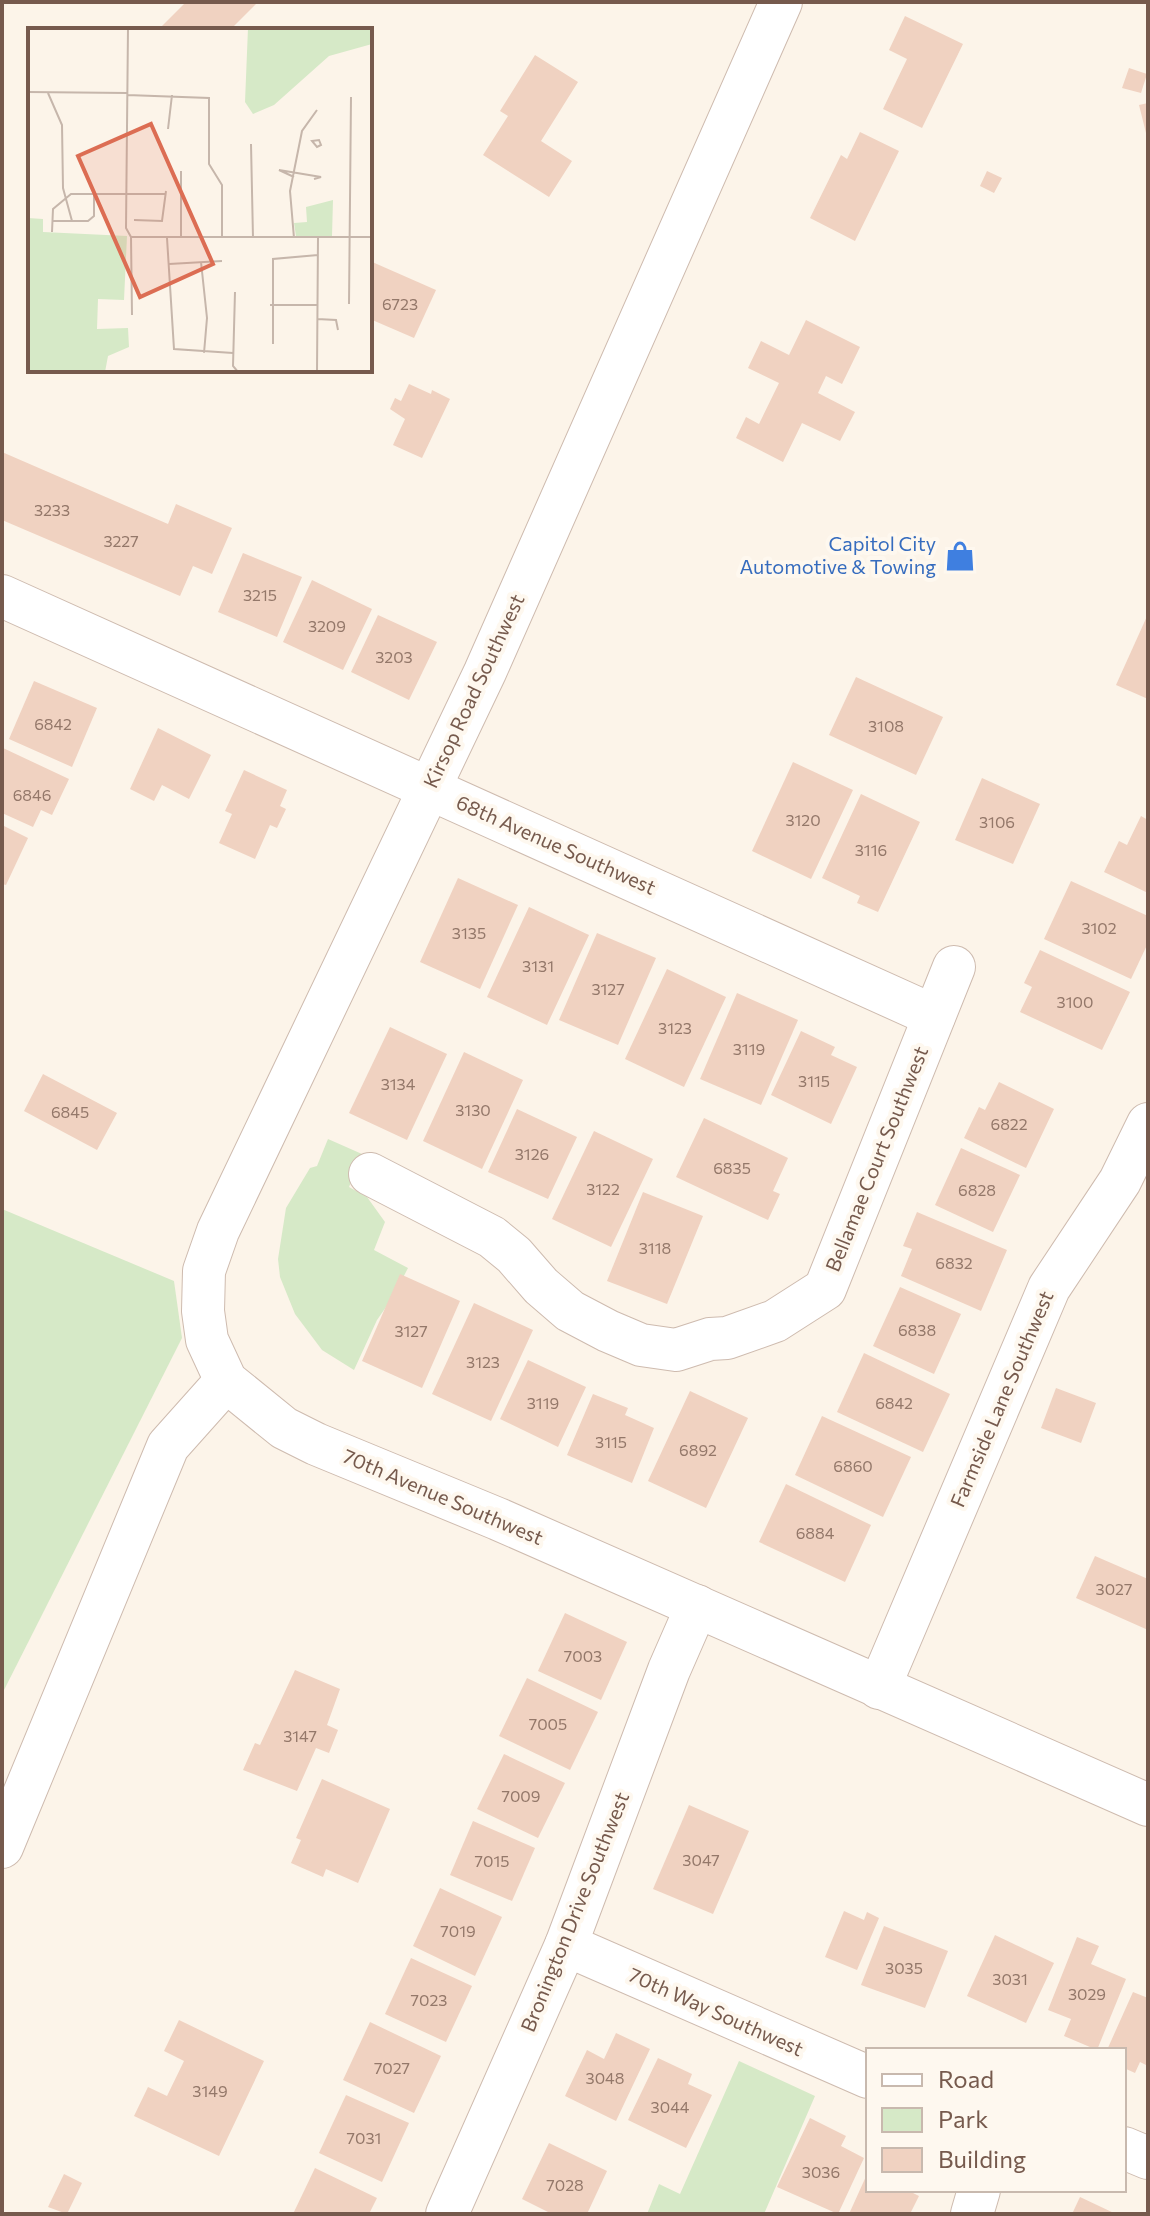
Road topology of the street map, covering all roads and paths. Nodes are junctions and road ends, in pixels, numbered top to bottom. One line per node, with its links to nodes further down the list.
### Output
1 (781, 2): 3 (street, Kirsop Road Southwest)
2 (2, 596): 3 (street, 68th Avenue Southwest)
3 (429, 788): 5 (street, 68th Avenue Southwest); 8 (street, Kirsop Road Southwest)
4 (954, 967): 5 (street, Bellamae Court Southwest)
5 (934, 1016): 7 (street, Bellamae Court Southwest)
6 (1148, 1124): 10 (street, Farmside Lane Southwest)
7 (370, 1174)
8 (226, 1381): 9 (street, 70th Avenue Southwest); 12 (street)
9 (697, 1606): 10 (street, 70th Avenue Southwest); 13 (street, Bronington Drive Southwest)
10 (879, 1688): 11 (street, 70th Avenue Southwest)
11 (1148, 1805)
12 (2, 1847)
13 (566, 1945): 14 (street, 70th Way Southwest); 18 (street, Bronington Drive Southwest)
14 (866, 2076)
15 (1126, 2149): 16 (street)
16 (1148, 2158)
17 (978, 2192): 19 (street)
18 (447, 2214)
19 (972, 2214)

